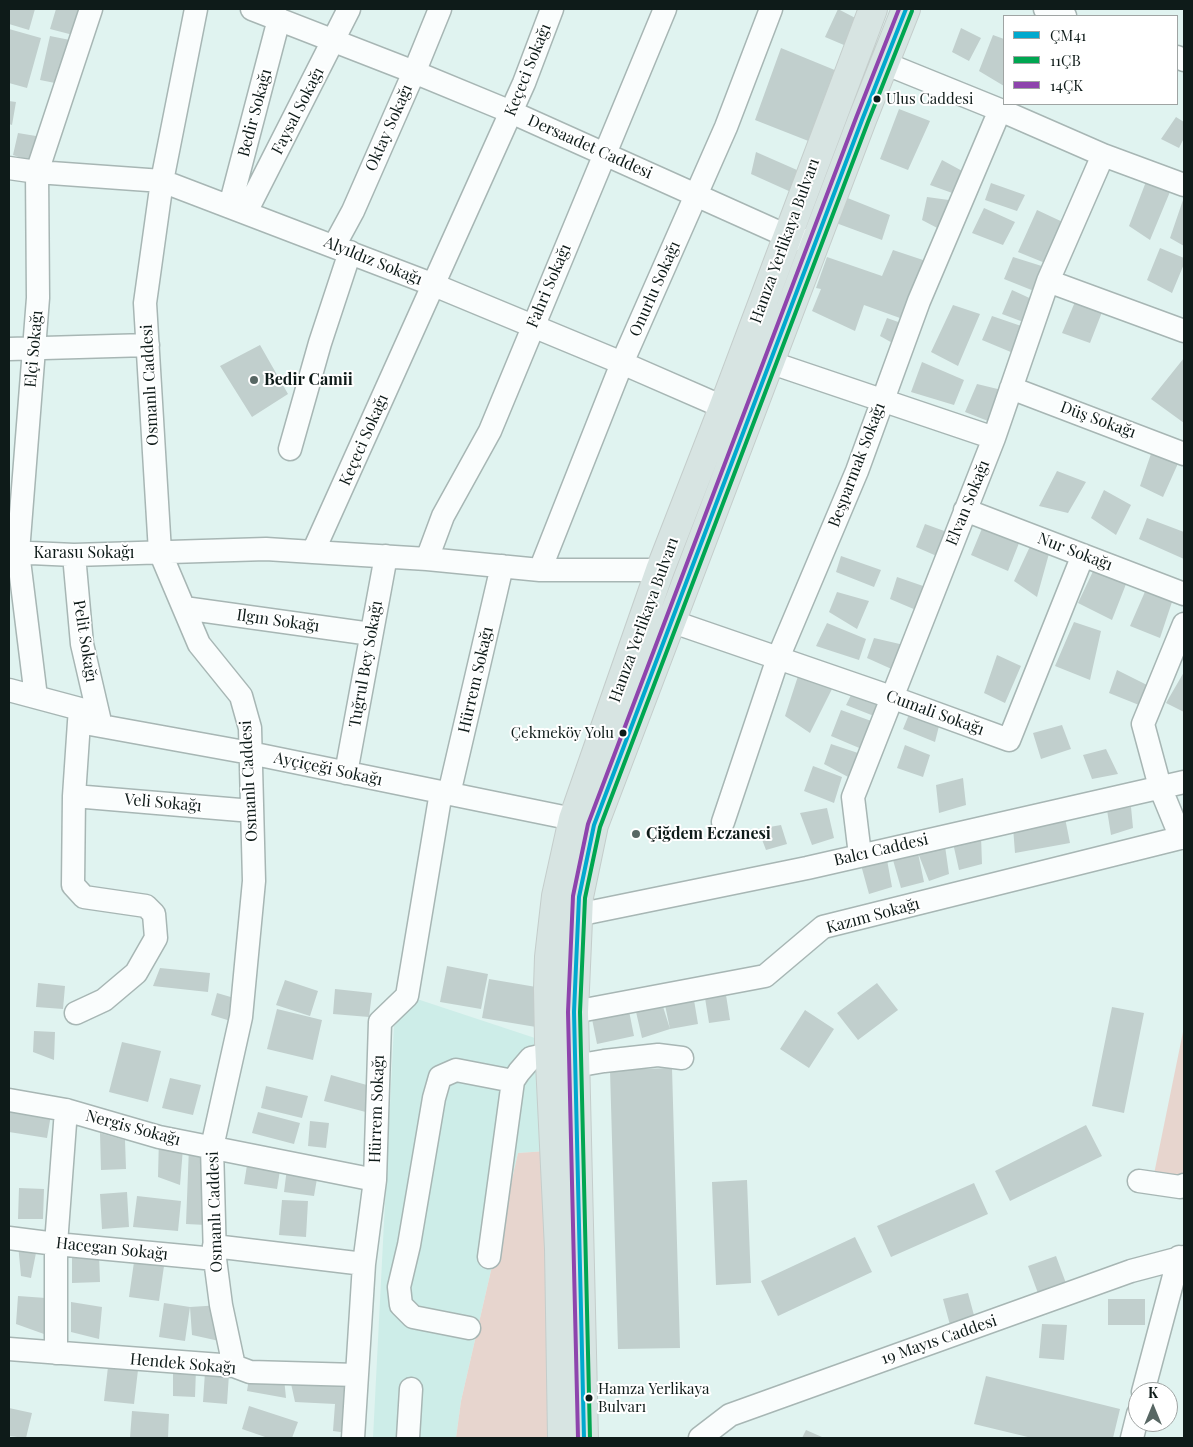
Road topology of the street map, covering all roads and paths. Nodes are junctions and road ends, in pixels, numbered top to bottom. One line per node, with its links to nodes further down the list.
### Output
1 (91, 9): 22 (street, Elçi Sokağı)
2 (196, 9): 23 (street, Osmanlı Caddesi)
3 (252, 9): 13 (street, Dersaadet Caddesi)
4 (349, 9): 14 (street, Faysal Sokağı)
5 (440, 9): 16 (street, Oktay Sokağı)
6 (552, 9): 18 (street, Keçeci Sokağı)
7 (664, 9): 19 (street, Fahri Sokağı)
8 (771, 9): 25 (street, Onurlu Sokağı)
9 (872, 9): 27 (main road, Hamza Yerlikaya Bulvarı)
10 (906, 9): 15 (main road, Hamza Yerlikaya Bulvarı)
11 (1045, 9): 12 (street)
12 (1062, 15)
13 (279, 19): 14 (street, Dersaadet Caddesi); 26 (street, Bedir Sokağı)
14 (333, 40): 16 (street, Dersaadet Caddesi); 26 (street, Faysal Sokağı)
15 (884, 63): 17 (street); 28 (main road, Hamza Yerlikaya Bulvarı)
16 (414, 72): 18 (street, Dersaadet Caddesi); 29 (street, Oktay Sokağı)
17 (1000, 110): 20 (street); 40 (street, Beşparmak Sokağı)
18 (511, 112): 19 (street, Dersaadet Caddesi); 31 (street, Keçeci Sokağı)
19 (604, 154): 25 (street, Dersaadet Caddesi); 32 (street, Fahri Sokağı)
20 (1102, 155): 24 (street); 30 (street, Elvan Sokağı)
21 (9, 168): 22 (street, Alyıldız Sokağı)
22 (37, 172): 23 (street, Alyıldız Sokağı); 36 (street, Elçi Sokağı)
23 (162, 180): 26 (street, Alyıldız Sokağı); 34 (street, Osmanlı Caddesi)
24 (1184, 185)
25 (696, 194): 27 (street, Dersaadet Caddesi); 38 (street, Onurlu Sokağı)
26 (238, 209): 29 (street, Alyıldız Sokağı)
27 (787, 236): 28 (street, Dersaadet Caddesi); 41 (main road, Hamza Yerlikaya Bulvarı)
28 (814, 243): 37 (main road, Hamza Yerlikaya Bulvarı)
29 (342, 249): 31 (street, Alyıldız Sokağı); 44 (street, Oktay Sokağı)
30 (1048, 281): 33 (street); 39 (street, Elvan Sokağı)
31 (434, 285): 32 (street, Alyıldız Sokağı); 49 (street, Keçeci Sokağı)
32 (532, 326): 38 (street, Alyıldız Sokağı); 53 (street, Fahri Sokağı)
33 (1184, 331)
34 (148, 345): 36 (street); 48 (street, Osmanlı Caddesi)
35 (9, 349): 36 (street)
36 (34, 349): 47 (street, Elçi Sokağı)
37 (769, 362): 40 (street); 42 (main road, Hamza Yerlikaya Bulvarı)
38 (622, 363): 41 (street, Alyıldız Sokağı); 55 (street, Onurlu Sokağı)
39 (1011, 388): 43 (street, Elvan Sokağı); 45 (street, Düş Sokağı)
40 (883, 400): 43 (street); 62 (street, Beşparmak Sokağı)
41 (723, 408): 42 (street, Alyıldız Sokağı); 56 (main road, Hamza Yerlikaya Bulvarı)
42 (748, 417): 59 (main road, Hamza Yerlikaya Bulvarı)
43 (994, 438): 46 (street, Elvan Sokağı)
44 (290, 450)
45 (1184, 454)
46 (965, 510): 51 (street, Nur Sokağı); 65 (street, Elvan Sokağı)
47 (13, 552): 50 (street, Karasu Sokağı); 64 (street, Elçi Sokağı)
48 (160, 552): 49 (street, Karasu Sokağı); 50 (street, Karasu Sokağı); 58 (street, Osmanlı Caddesi)
49 (313, 552): 52 (street)
50 (74, 555): 67 (street, Pelit Sokağı)
51 (1083, 555): 57 (street, Nur Sokağı); 65 (street, Cumali Sokağı)
52 (386, 556): 53 (street); 61 (street, Tuğrul Bey Sokağı)
53 (427, 559): 54 (street)
54 (502, 566): 55 (street); 72 (street, Hürrem Sokağı)
55 (540, 570): 56 (street)
56 (660, 570): 59 (main road, Hamza Yerlikaya Bulvarı)
57 (1184, 594)
58 (184, 608): 61 (street, Ilgın Sokağı); 68 (street, Osmanlı Caddesi)
59 (659, 617): 62 (street, Cumali Sokağı); 75 (main road, Hamza Yerlikaya Bulvarı)
60 (1184, 624): 71 (street)
61 (372, 634): 69 (street, Tuğrul Bey Sokağı)
62 (778, 658): 65 (street, Cumali Sokağı); 76 (street, Beşparmak Sokağı)
63 (9, 690): 64 (street)
64 (36, 697): 66 (street)
65 (891, 697): 78 (street, Elvan Sokağı)
66 (79, 722): 67 (street, Ayçiçeği Sokağı); 73 (street)
67 (101, 726): 68 (street, Ayçiçeği Sokağı)
68 (250, 753): 69 (street, Ayçiçeği Sokağı); 74 (street, Osmanlı Caddesi)
69 (346, 773): 72 (street, Ayçiçeği Sokağı)
70 (1184, 782): 71 (street, Balcı Caddesi)
71 (1160, 787): 77 (street); 78 (street, Balcı Caddesi)
72 (445, 793): 75 (street, Ayçiçeği Sokağı); 89 (street, Hürrem Sokağı)
73 (74, 796): 74 (street, Veli Sokağı); 81 (street)
74 (252, 811): 88 (street, Osmanlı Caddesi)
75 (583, 822): 79 (main road, Hamza Yerlikaya Bulvarı); 82 (main road, Hamza Yerlikaya Bulvarı)
76 (722, 822)
77 (1182, 838): 80 (street, Kazım Sokağı)
78 (860, 855): 79 (street, Balcı Caddesi)
79 (577, 915): 80 (main road, Hamza Yerlikaya Bulvarı)
80 (574, 1012): 84 (main road, Hamza Yerlikaya Bulvarı)
81 (76, 1013)
82 (550, 1054): 85 (street); 107 (main road, Hamza Yerlikaya Bulvarı)
83 (682, 1058): 84 (street)
84 (575, 1066): 108 (main road, Hamza Yerlikaya Bulvarı)
85 (513, 1081): 95 (street); 98 (street)
86 (9, 1100): 87 (street, Nergis Sokağı)
87 (66, 1110): 88 (street, Nergis Sokağı); 93 (street)
88 (212, 1147): 89 (street, Nergis Sokağı); 94 (street, Osmanlı Caddesi)
89 (375, 1180): 97 (street, Hürrem Sokağı)
90 (1139, 1181): 91 (street)
91 (1184, 1185)
92 (9, 1238): 93 (street, Hacegan Sokağı)
93 (56, 1244): 94 (street, Hacegan Sokağı); 100 (street)
94 (214, 1253): 97 (street, Hacegan Sokağı); 101 (street, Osmanlı Caddesi)
95 (489, 1257)
96 (1182, 1257): 103 (street); 109 (street, 19 Mayıs Caddesi)
97 (364, 1264): 102 (street, Hürrem Sokağı)
98 (469, 1328)
99 (9, 1349): 100 (street, Hendek Sokağı)
100 (56, 1353): 101 (street, Hendek Sokağı)
101 (234, 1366): 102 (street, Hendek Sokağı)
102 (357, 1375): 105 (street, Hürrem Sokağı)
103 (1147, 1382)
104 (412, 1389): 106 (street)
105 (353, 1438)
106 (408, 1438)
107 (562, 1438)
108 (584, 1438)
109 (700, 1438)

